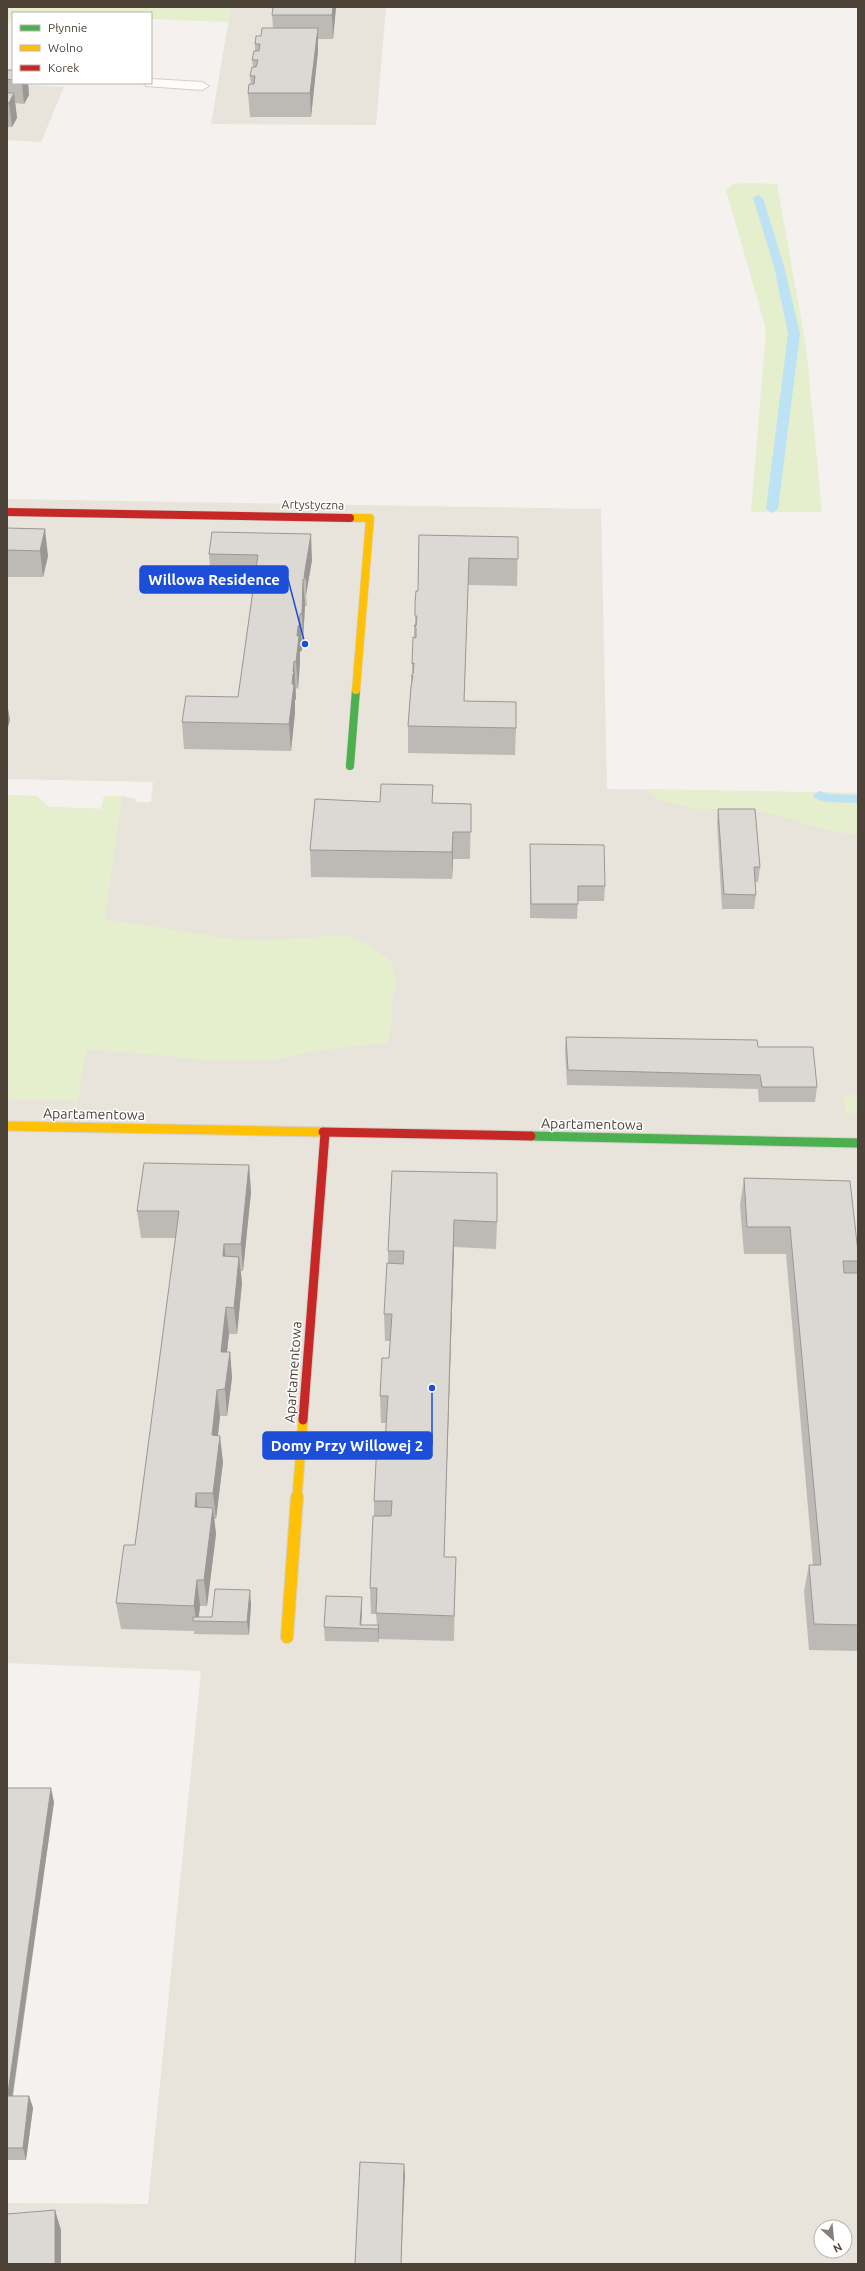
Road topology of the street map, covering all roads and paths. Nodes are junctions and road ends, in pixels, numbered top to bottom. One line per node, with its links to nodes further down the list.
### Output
1 (152, 83): 2 (lane)
2 (202, 86)
3 (7, 512): 4 (street, Artystyczna)
4 (350, 766)
5 (7, 1126): 6 (street, Apartamentowa)
6 (325, 1133): 7 (street, Apartamentowa); 8 (street, Apartamentowa)
7 (858, 1143)
8 (287, 1637)

